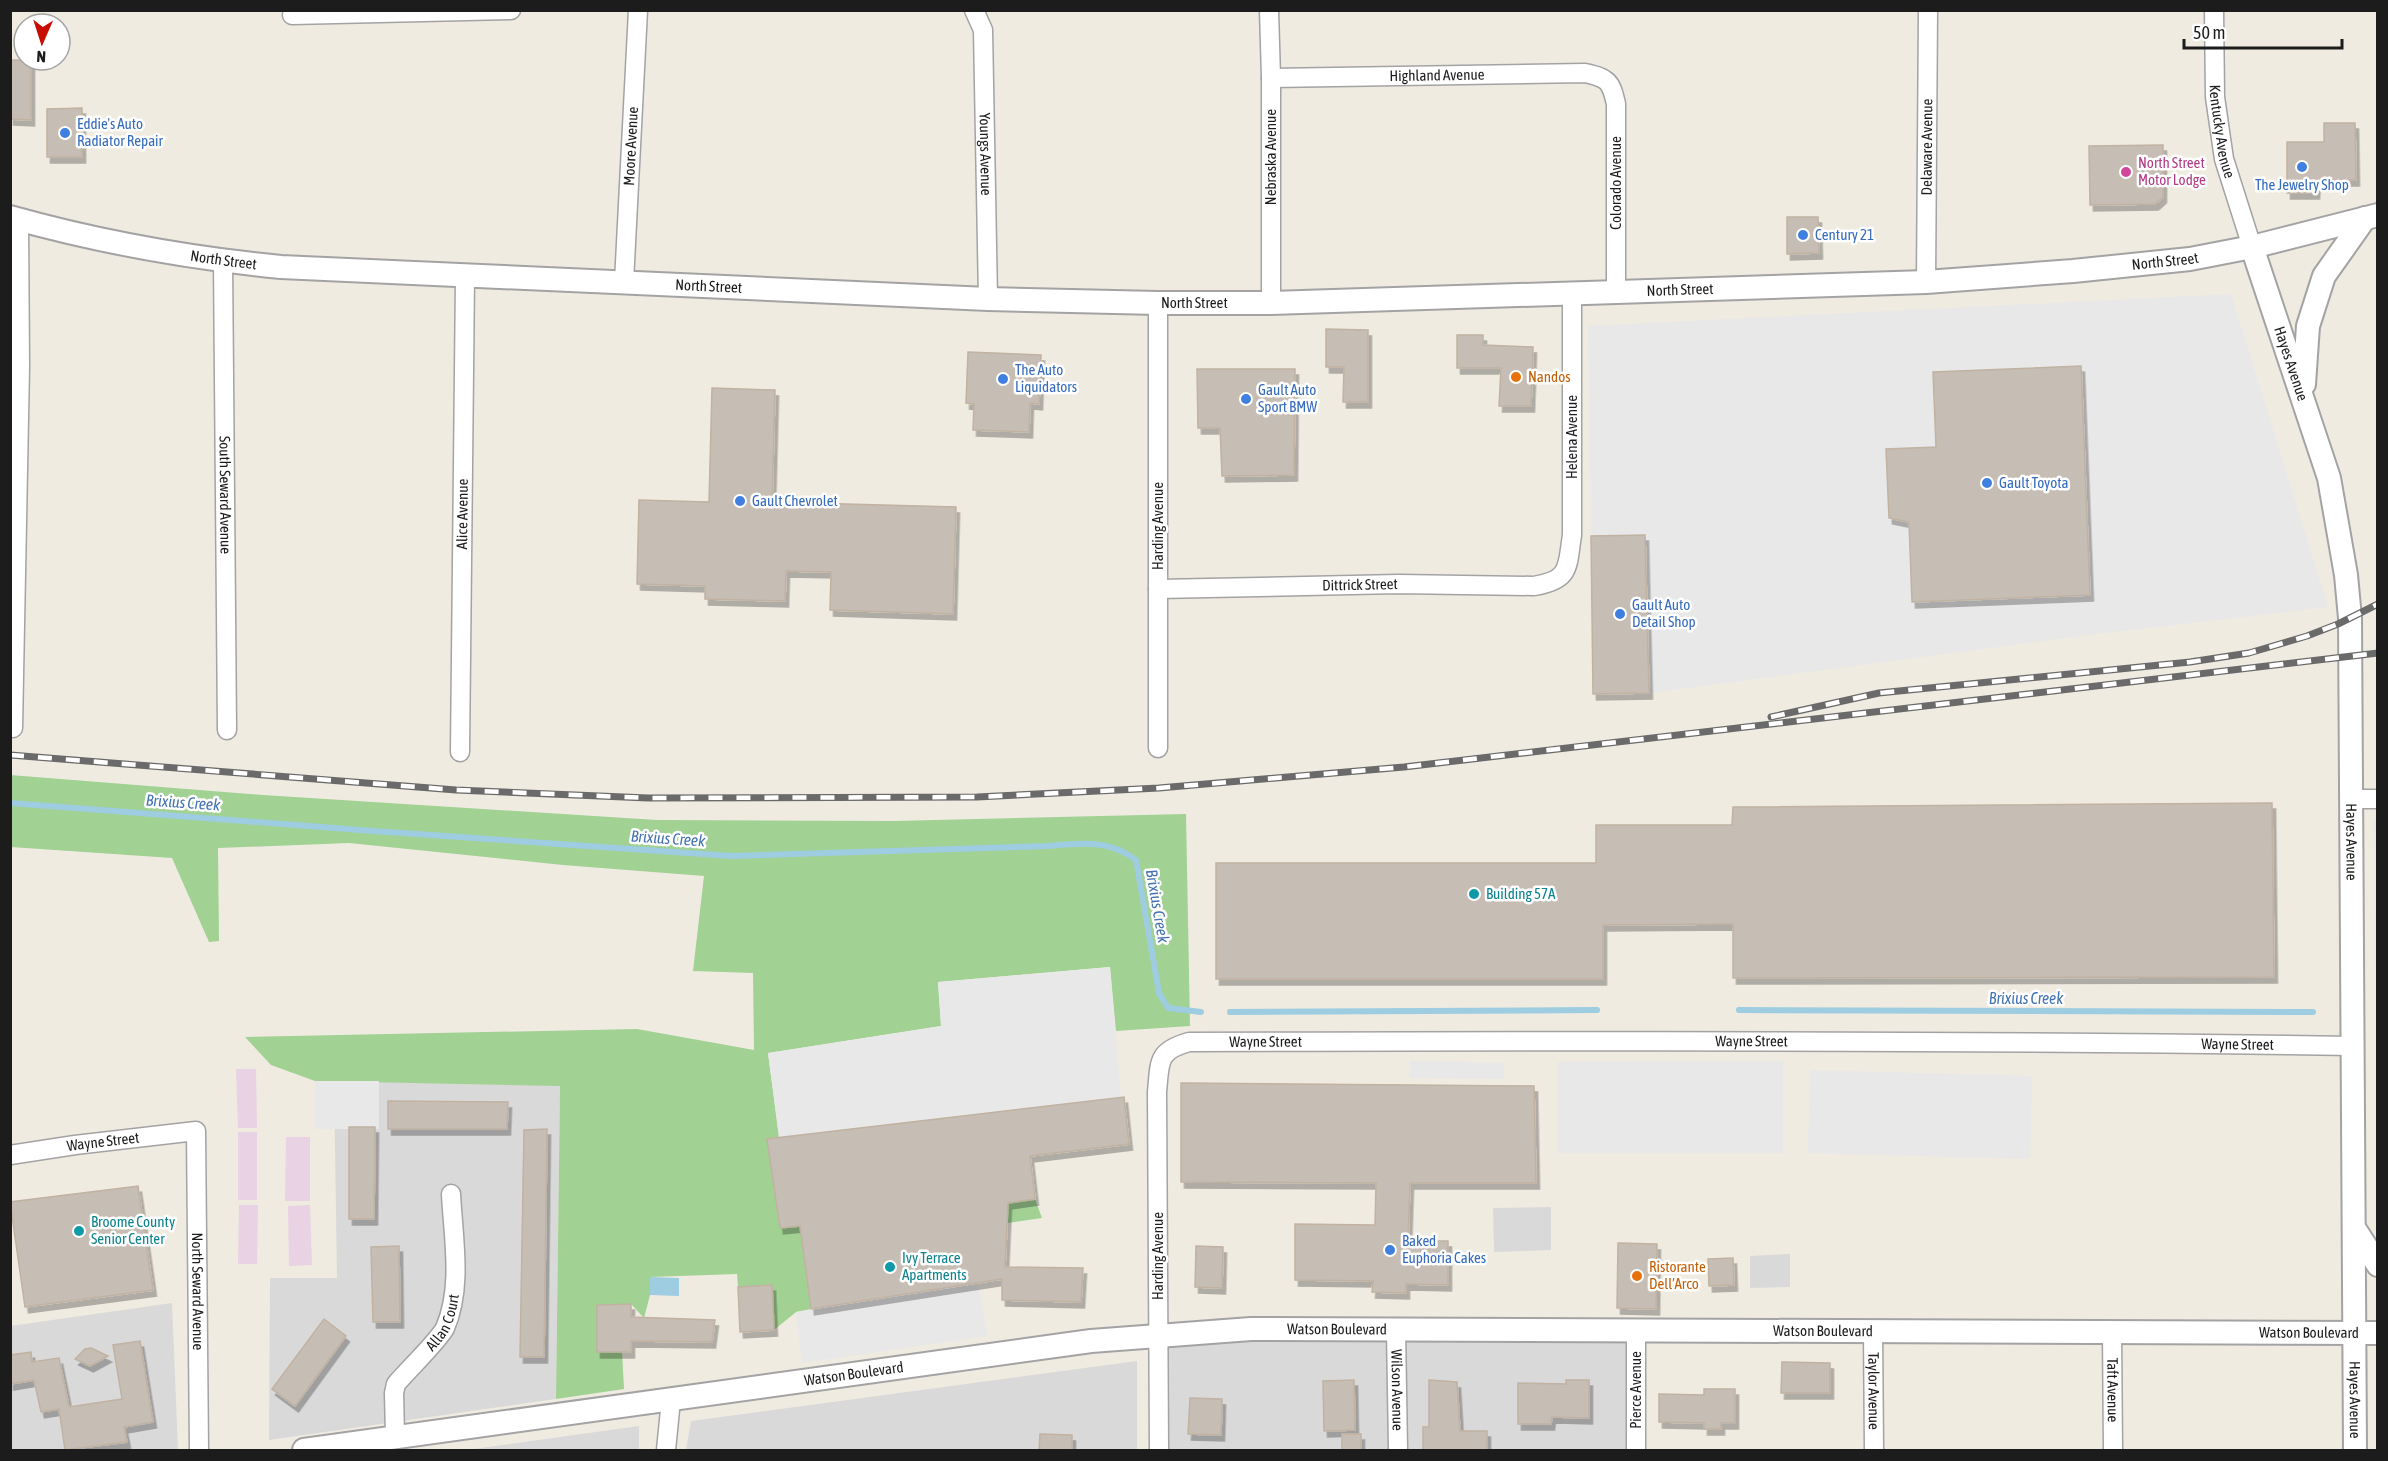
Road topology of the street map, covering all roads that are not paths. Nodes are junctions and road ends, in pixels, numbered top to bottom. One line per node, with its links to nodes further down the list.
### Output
1 (511, 10): 7 (street)
2 (638, 10): 15 (street, Moore Avenue)
3 (974, 10): 19 (street, Youngs Avenue)
4 (1269, 10): 9 (street, Nebraska Avenue)
5 (1928, 10): 16 (street, Delaware Avenue)
6 (2214, 10): 12 (street, Kentucky Avenue)
7 (292, 15)
8 (1602, 77): 9 (street, Highland Avenue); 17 (street, Colorado Avenue)
9 (1271, 78): 21 (street, Nebraska Avenue)
10 (2371, 217): 12 (street, North Street); 22 (street)
11 (15, 219): 13 (street, North Street); 25 (street)
12 (2253, 247): 16 (street, North Street); 22 (street, Hayes Avenue)
13 (223, 261): 14 (street, North Street); 26 (street, South Seward Avenue)
14 (465, 276): 15 (street, North Street); 28 (street, Alice Avenue)
15 (624, 282): 19 (street, North Street)
16 (1926, 282): 17 (street, North Street)
17 (1616, 294): 18 (street, North Street)
18 (1572, 295): 21 (street, North Street); 23 (street, Helena Avenue)
19 (988, 299): 20 (street, North Street)
20 (1158, 303): 21 (street, North Street); 24 (street, Harding Avenue)
21 (1271, 303)
22 (2305, 404): 29 (street, Hayes Avenue)
23 (1561, 577): 24 (street, Dittrick Street)
24 (1158, 589): 27 (street, Harding Avenue)
25 (13, 728)
26 (227, 730)
27 (1158, 748)
28 (460, 752)
29 (2351, 799): 30 (street); 31 (street, Hayes Avenue)
30 (2378, 799)
31 (2352, 1046): 32 (street, Wayne Street); 36 (street, Hayes Avenue)
32 (1160, 1062): 43 (street, Harding Avenue)
33 (196, 1131): 34 (street, Wayne Street); 47 (street, North Seward Avenue)
34 (10, 1155)
35 (451, 1194): 46 (street, Allan Court)
36 (2355, 1230): 37 (street); 44 (street, Hayes Avenue)
37 (2378, 1265)
38 (1396, 1330): 39 (street, Watson Boulevard); 43 (street, Watson Boulevard); 51 (street, Wilson Avenue)
39 (1636, 1330): 40 (street, Watson Boulevard); 52 (street, Pierce Avenue)
40 (1873, 1331): 41 (street, Watson Boulevard); 53 (street, Taylor Avenue)
41 (2112, 1332): 44 (street, Watson Boulevard); 54 (street, Taft Avenue)
42 (2378, 1333): 44 (street, Watson Boulevard)
43 (1158, 1334): 45 (street, Watson Boulevard); 50 (street, Harding Avenue)
44 (2355, 1334): 55 (street, Hayes Avenue)
45 (671, 1400): 46 (street, Watson Boulevard); 49 (street)
46 (395, 1437): 48 (street, Watson Boulevard)
47 (199, 1450)
48 (304, 1450)
49 (666, 1450)
50 (1159, 1450)
51 (1398, 1450)
52 (1636, 1450)
53 (1874, 1450)
54 (2113, 1450)
55 (2355, 1450)

